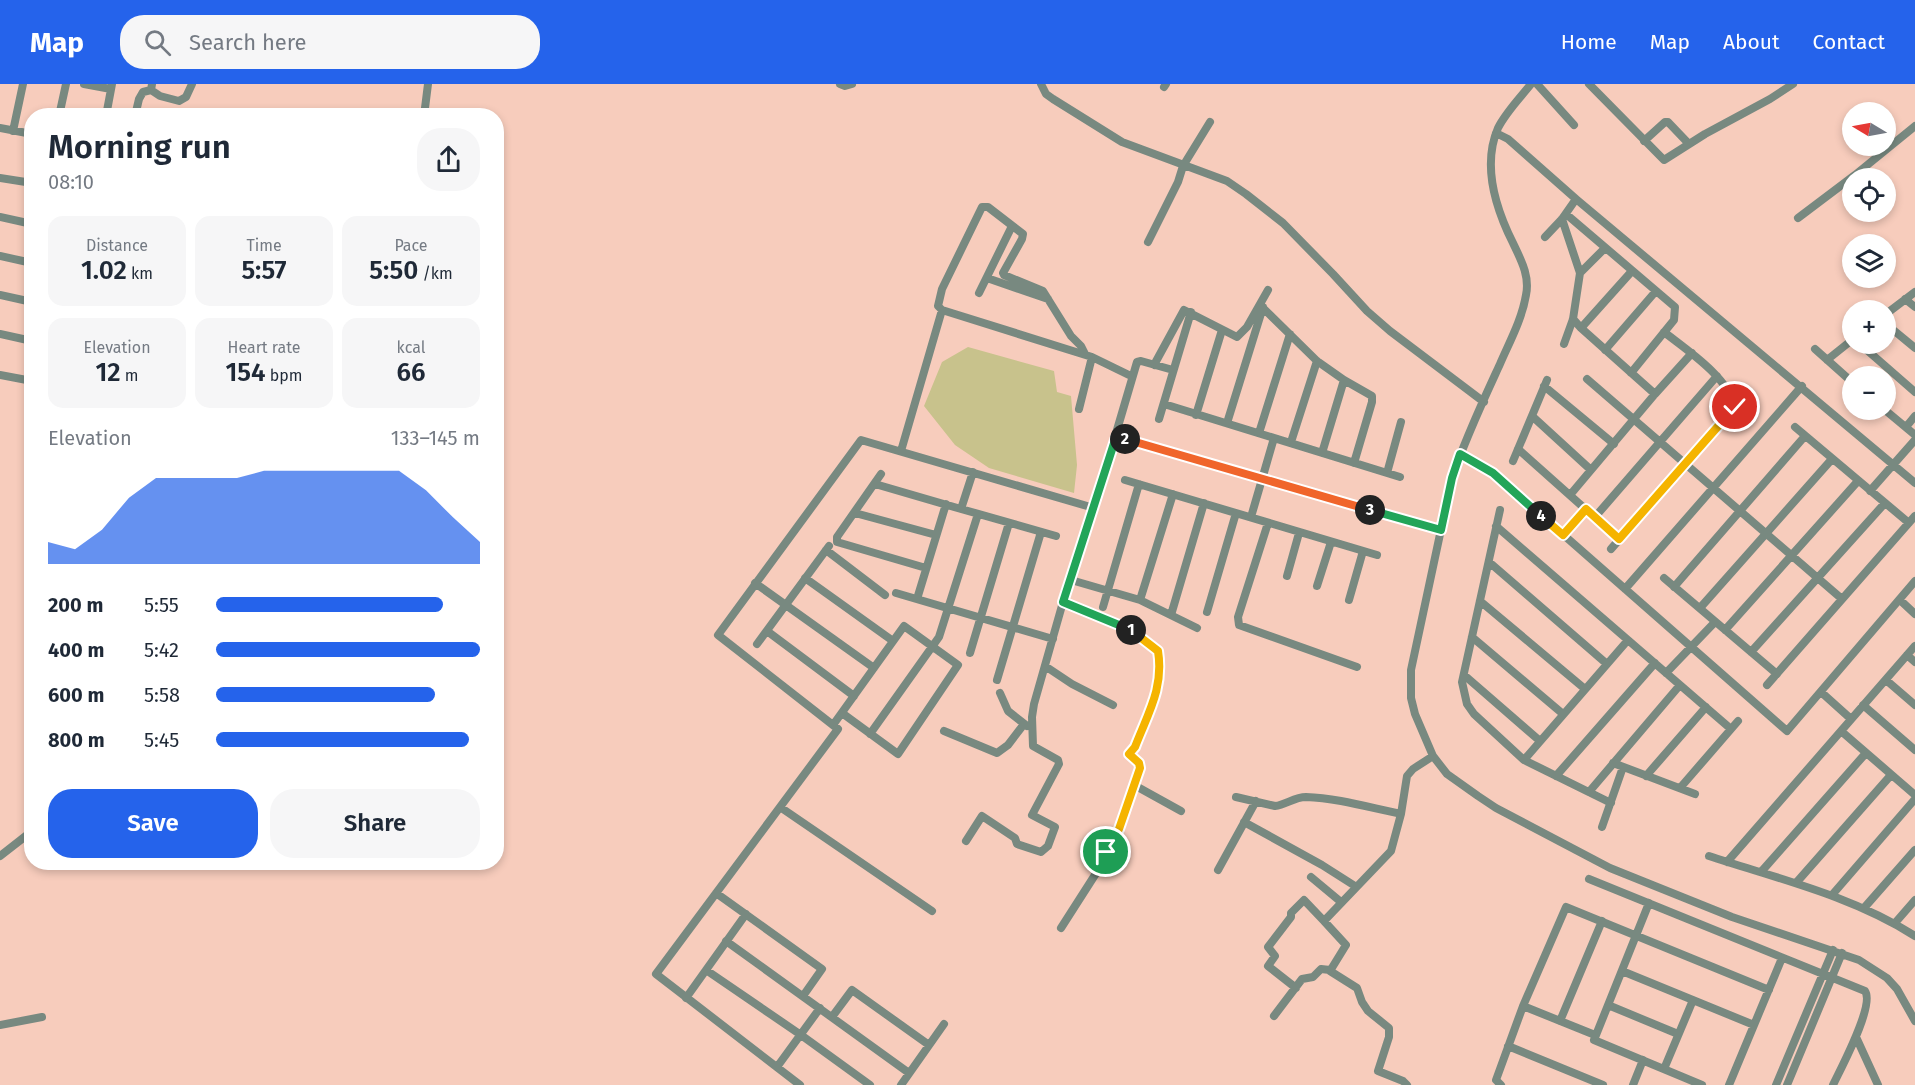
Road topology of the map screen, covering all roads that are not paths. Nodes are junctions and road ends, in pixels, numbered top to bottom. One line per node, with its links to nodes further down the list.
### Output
1 (23, 84): 23 (street)
2 (66, 84): 15 (street)
3 (84, 84): 12 (street)
4 (192, 84): 13 (street)
5 (428, 84): 18 (street)
6 (840, 84): 7 (street)
7 (852, 84)
8 (1041, 84): 28 (street)
9 (1531, 84): 25 (street)
10 (1589, 84): 26 (street)
11 (1793, 84): 27 (street)
12 (111, 87): 16 (street)
13 (151, 87): 17 (street)
14 (1541, 87): 20 (street)
15 (61, 108)
16 (107, 108)
17 (137, 108)
18 (425, 108)
19 (1210, 122): 28 (street)
20 (1574, 125)
21 (1915, 126): 34 (street)
22 (0, 128): 23 (street)
23 (13, 130): 24 (street)
24 (24, 132)
25 (1497, 133): 31 (street); 89 (street)
26 (1644, 141): 27 (street); 27 (street)
27 (1689, 144)
28 (1183, 166): 38 (street); 89 (street)
29 (0, 178): 30 (street)
30 (24, 182)
31 (1576, 199): 32 (street); 86 (street)
32 (1564, 216): 37 (street); 39 (street); 43 (street)
33 (0, 217): 35 (street)
34 (1798, 218)
35 (24, 222)
36 (1011, 226): 44 (street); 50 (street); 56 (street)
37 (1545, 237)
38 (1148, 242)
39 (1605, 248): 42 (street); 43 (street)
40 (0, 256): 41 (street)
41 (24, 261)
42 (1632, 271): 46 (street); 59 (street)
43 (1580, 273): 58 (street)
44 (987, 278): 48 (street); 50 (street)
45 (1268, 290): 53 (street)
46 (1656, 291): 61 (street); 69 (street)
47 (1915, 292): 51 (street)
48 (979, 293)
49 (0, 296): 52 (street)
50 (1048, 299): 73 (street)
51 (1905, 299): 54 (street); 55 (street)
52 (24, 300)
53 (1261, 306): 60 (street); 64 (street); 99 (street)
54 (1896, 306)
55 (1915, 307)
56 (942, 310): 73 (street); 112 (street)
57 (1191, 312): 60 (street); 76 (street); 77 (street)
58 (1573, 319): 59 (street); 66 (street)
59 (1581, 328): 69 (street)
60 (1222, 330): 92 (street)
61 (1664, 332): 71 (street); 78 (street)
62 (1896, 332): 68 (street)
63 (0, 334): 65 (street)
64 (1290, 334): 75 (street); 102 (street)
65 (24, 339)
66 (1563, 344)
67 (1842, 348): 74 (street)
68 (1915, 348)
69 (1605, 350): 78 (street)
70 (1815, 350): 74 (street)
71 (1692, 353): 82 (street); 88 (street)
72 (1871, 354): 87 (street)
73 (1089, 356): 81 (street); 91 (street)
74 (1827, 360): 79 (street)
75 (1317, 361): 85 (street); 108 (street)
76 (1154, 364): 77 (street); 81 (street)
77 (1173, 370): 90 (street)
78 (1631, 373): 88 (street)
79 (1842, 373)
80 (0, 375): 84 (street)
81 (1131, 376): 105 (street)
82 (1718, 376): 109 (street); 118 (street)
83 (1587, 379): 97 (street)
84 (24, 380)
85 (1344, 380): 113 (street); 117 (street)
86 (1803, 386): 119 (street); 131 (street)
87 (1915, 392)
88 (1655, 394): 97 (street)
89 (1484, 402): 114 (street)
90 (1164, 404): 92 (street); 95 (street)
91 (1079, 409)
92 (1196, 415): 99 (street)
93 (1532, 416): 110 (street); 111 (street); 120 (street)
94 (1915, 416): 101 (street)
95 (1159, 419)
96 (1896, 419): 101 (street)
97 (1635, 420): 109 (street); 110 (street)
98 (1401, 422): 122 (street)
99 (1227, 423): 102 (street)
100 (1795, 427): 104 (street)
101 (1905, 427): 103 (street)
102 (1259, 433): 106 (street)
103 (1915, 435)
104 (1805, 436): 115 (street); 142 (street)
105 (1116, 437): 125 (street); 138 (street)
106 (1274, 438): 108 (street); 125 (street)
107 (1915, 440): 119 (street)
108 (1291, 442): 113 (street)
109 (1660, 442): 118 (street); 147 (street)
110 (1614, 444): 120 (street)
111 (1518, 449): 116 (street); 134 (street)
112 (901, 452): 121 (street); 174 (street)
113 (1322, 453): 117 (street)
114 (1464, 456): 153 (street); 158 (street)
115 (1832, 459): 127 (street); 156 (street)
116 (1513, 461)
117 (1354, 463): 122 (street)
118 (1685, 464): 131 (street); 160 (street)
119 (1894, 465): 129 (street); 132 (street)
120 (1591, 470): 134 (street)
121 (973, 472): 138 (street); 139 (street)
122 (1387, 473): 124 (street)
123 (881, 474): 128 (street)
124 (1400, 477)
125 (1262, 479): 148 (street); 153 (street)
126 (1125, 480): 130 (street)
127 (1858, 481): 132 (street); 165 (street)
128 (875, 483): 137 (street); 143 (street)
129 (1915, 483)
130 (1139, 484): 133 (street); 178 (street)
131 (1714, 488): 142 (street); 177 (street)
132 (1870, 491): 136 (street)
133 (1173, 494): 135 (street); 183 (street)
134 (1570, 495): 140 (street)
135 (1204, 503): 144 (street); 194 (street)
136 (1885, 503): 151 (street); 171 (street)
137 (946, 504): 139 (street); 157 (street)
138 (1094, 508): 172 (street)
139 (961, 509): 145 (street)
140 (1586, 509): 147 (street); 158 (street)
141 (1500, 510): 152 (street)
142 (1740, 511): 156 (street); 176 (street)
143 (855, 513): 157 (street); 167 (street)
144 (1236, 513): 148 (street); 192 (street)
145 (978, 514): 149 (street); 190 (street)
146 (1915, 516): 151 (street)
147 (1595, 517): 160 (street)
148 (1251, 518): 150 (street)
149 (1009, 523): 154 (street); 195 (street)
150 (1268, 523): 155 (street); 216 (street)
151 (1909, 523): 182 (street)
152 (1496, 526): 166 (street); 203 (street)
153 (1441, 530): 247 (street)
154 (1041, 532): 159 (street); 197 (street)
155 (1299, 533): 161 (street); 168 (street)
156 (1766, 533): 165 (street); 191 (street)
157 (936, 535): 167 (street)
158 (1563, 535): 177 (street)
159 (1056, 536)
160 (1619, 539): 162 (street)
161 (1331, 542): 163 (street); 175 (street)
162 (1611, 549)
163 (1363, 551): 164 (street); 184 (street)
164 (1377, 555)
165 (1791, 556): 171 (street); 199 (street)
166 (1489, 562): 186 (street); 214 (street)
167 (926, 568): 181 (street)
168 (1287, 576)
169 (806, 578): 180 (street); 188 (street); 204 (street)
170 (1664, 578): 176 (street)
171 (1817, 578): 182 (street); 209 (street)
172 (1071, 580): 178 (street); 187 (street)
173 (1915, 581): 185 (street)
174 (755, 583): 188 (street); 238 (street)
175 (1317, 585)
176 (1674, 587): 191 (street)
177 (1625, 589): 207 (street)
178 (1108, 591): 183 (street); 189 (street)
179 (896, 593): 181 (street)
180 (885, 595)
181 (917, 599): 190 (street)
182 (1842, 599): 219 (street)
183 (1140, 600): 194 (street)
184 (1349, 600)
185 (1900, 600): 193 (street); 226 (street)
186 (1480, 601): 201 (street); 225 (street)
187 (1063, 602): 202 (street); 254 (street)
188 (786, 605): 200 (street); 217 (street)
189 (1103, 607)
190 (949, 608): 195 (street); 206 (street)
191 (1700, 608): 196 (street)
192 (1207, 612)
193 (1915, 614)
194 (1171, 615): 198 (street)
195 (980, 617): 197 (street); 210 (street)
196 (1715, 621): 199 (street); 207 (street)
197 (1013, 627): 202 (street); 221 (street)
198 (1197, 628)
199 (1725, 630): 209 (street)
200 (767, 631): 205 (street); 228 (street)
201 (1472, 637): 220 (street); 234 (street)
202 (1053, 639): 215 (street)
203 (1628, 640): 213 (street); 214 (street)
204 (893, 641): 206 (street); 217 (street)
205 (757, 644)
206 (932, 646): 243 (street); 243 (street)
207 (1690, 646): 218 (street); 226 (street)
208 (1915, 646): 211 (street)
209 (1751, 652): 219 (street)
210 (970, 653)
211 (1907, 655): 212 (street); 222 (street)
212 (1915, 662)
213 (1655, 663): 218 (street); 252 (street)
214 (1606, 664): 225 (street)
215 (1045, 666): 229 (street); 239 (street)
216 (1357, 667)
217 (874, 668): 228 (street)
218 (1666, 673): 223 (street)
219 (1776, 674): 224 (street)
220 (1464, 675): 244 (street); 248 (street)
221 (997, 680)
222 (1886, 680): 230 (street); 231 (street)
223 (1680, 685): 232 (street); 249 (street)
224 (1767, 685)
225 (1585, 689): 234 (street)
226 (1821, 692): 235 (street)
227 (1000, 693): 237 (street)
228 (854, 696): 233 (street)
229 (1113, 705)
230 (1863, 705): 235 (street); 245 (street)
231 (1915, 705)
232 (1706, 707): 240 (street); 253 (street)
233 (842, 713): 238 (street); 243 (street)
234 (1563, 714): 244 (street)
235 (1851, 719): 242 (street)
236 (1738, 721): 240 (street)
237 (1024, 724): 239 (street); 241 (street)
238 (833, 725): 262 (street)
239 (1032, 729): 268 (street)
240 (1731, 729): 255 (street)
241 (944, 731)
242 (1841, 731): 246 (street); 272 (street)
243 (870, 734)
244 (1540, 741): 248 (street)
245 (1915, 750)
246 (1866, 753): 251 (street); 274 (street)
247 (1433, 756): 264 (street); 294 (street)
248 (1524, 759): 252 (street)
249 (1613, 764): 250 (street); 256 (street)
250 (1623, 767): 253 (street); 261 (street)
251 (1891, 775): 259 (street); 277 (street)
252 (1556, 776): 256 (street)
253 (1646, 776): 255 (street)
254 (1134, 785): 263 (street); 290 (street)
255 (1680, 788): 257 (street)
256 (1589, 792): 261 (street)
257 (1695, 794)
258 (1236, 797): 260 (street)
259 (1915, 797): 280 (street)
260 (1256, 801): 264 (street); 265 (street)
261 (1611, 803): 266 (street)
262 (780, 807): 279 (street); 285 (street)
263 (1181, 811)
264 (1401, 814): 278 (street)
265 (1244, 822): 273 (street); 278 (street)
266 (1602, 827)
267 (24, 838): 270 (street)
268 (966, 841)
269 (1915, 850): 284 (street)
270 (0, 856)
271 (1709, 856): 272 (street)
272 (1727, 862): 274 (street)
273 (1218, 870)
274 (1761, 872): 277 (street)
275 (1311, 877): 282 (street)
276 (1589, 879): 283 (street)
277 (1796, 883): 280 (street)
278 (1355, 886): 282 (street)
279 (716, 893): 286 (street); 305 (street)
280 (1832, 895): 284 (street)
281 (1915, 900): 289 (street)
282 (1341, 902): 287 (street)
283 (1649, 903): 291 (street); 296 (street)
284 (1864, 908): 289 (street)
285 (932, 911)
286 (746, 914): 293 (street); 304 (street)
287 (1324, 921): 298 (street); 302 (street)
288 (1602, 921): 291 (street); 308 (street); 313 (street)
289 (1895, 923): 292 (street)
290 (1061, 928)
291 (1636, 935): 299 (street); 303 (street)
292 (1915, 936)
293 (726, 941): 297 (street); 304 (street)
294 (1833, 950): 295 (street); 300 (street)
295 (1842, 953): 301 (street); 314 (street)
296 (1782, 958): 300 (street); 303 (street)
297 (705, 970): 305 (street); 319 (street)
298 (1330, 970): 302 (street); 331 (street)
299 (1622, 970): 306 (street); 307 (street)
300 (1823, 974): 301 (street); 337 (street)
301 (1833, 976): 321 (street); 338 (street)
302 (1296, 988): 312 (street)
303 (1769, 990): 317 (street)
304 (803, 996): 309 (street)
305 (686, 998): 325 (street)
306 (1693, 1000): 317 (street); 318 (street)
307 (1608, 1005): 318 (street); 320 (street)
308 (1523, 1006): 313 (street); 323 (street)
309 (820, 1008): 311 (street); 319 (street)
310 (42, 1017): 316 (street)
311 (832, 1017): 322 (street); 327 (street)
312 (1274, 1017)
313 (1560, 1021): 320 (street)
314 (1915, 1021)
315 (944, 1024): 322 (street)
316 (0, 1025)
317 (1754, 1025): 336 (street)
318 (1678, 1034): 326 (street)
319 (801, 1035): 325 (street); 329 (street)
320 (1595, 1035): 324 (street)
321 (1856, 1037): 339 (street); 340 (street)
322 (929, 1045): 327 (street)
323 (1508, 1046): 332 (street); 333 (street)
324 (1643, 1060): 326 (street); 334 (street)
325 (777, 1068): 328 (street)
326 (1664, 1069): 335 (street)
327 (909, 1073): 330 (street)
328 (800, 1085)
329 (870, 1085)
330 (901, 1085)
331 (1407, 1085)
332 (1501, 1085)
333 (1603, 1085)
334 (1633, 1085)
335 (1702, 1085)
336 (1730, 1085)
337 (1776, 1085)
338 (1787, 1085)
339 (1833, 1085)
340 (1878, 1085)

